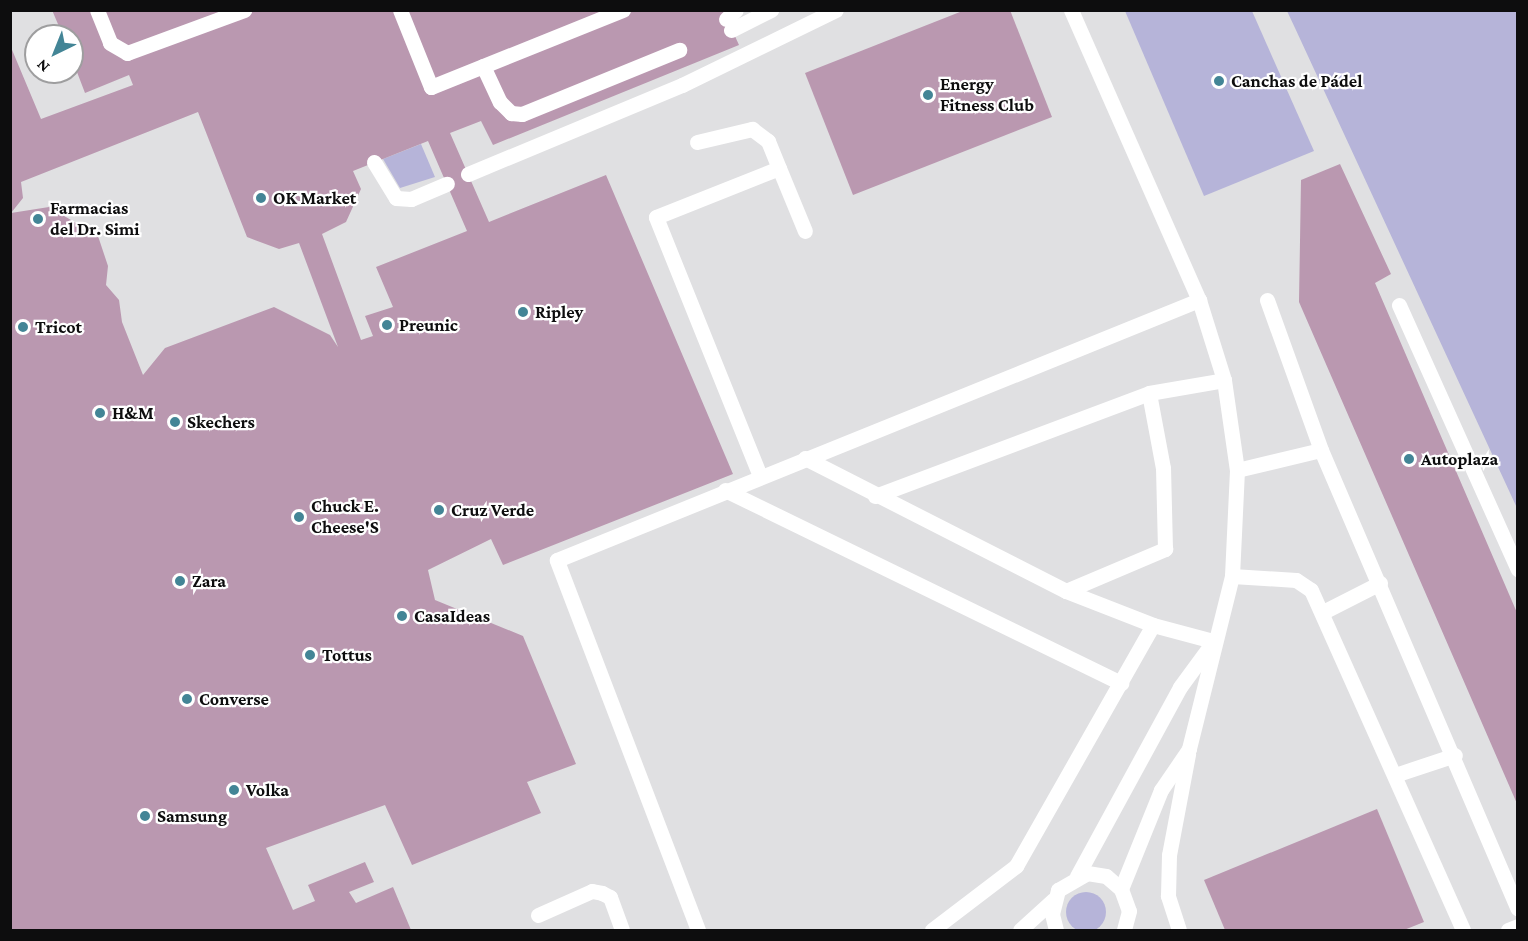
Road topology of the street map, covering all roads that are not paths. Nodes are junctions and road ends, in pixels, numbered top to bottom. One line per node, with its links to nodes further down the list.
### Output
1 (97, 10): 2 (lane)
2 (244, 10)
3 (400, 10): 10 (lane)
4 (623, 10): 10 (lane)
5 (771, 10): 8 (lane)
6 (836, 10): 14 (lane)
7 (1071, 10): 17 (lane)
8 (731, 20)
9 (679, 50): 10 (lane)
10 (483, 66)
11 (698, 142): 13 (lane)
12 (374, 162): 15 (lane)
13 (779, 168): 16 (lane); 25 (lane)
14 (468, 174)
15 (447, 184)
16 (805, 231)
17 (1199, 300): 20 (lane); 23 (lane)
18 (1267, 300): 22 (lane)
19 (1399, 305): 28 (lane)
20 (1224, 380): 21 (lane); 24 (lane)
21 (1149, 393): 27 (lane); 31 (lane)
22 (1321, 450): 24 (lane); 30 (lane)
23 (805, 458): 25 (lane); 27 (lane)
24 (1237, 470): 29 (lane)
25 (760, 476): 26 (lane)
26 (725, 490): 35 (lane); 47 (lane)
27 (874, 496): 31 (lane)
28 (1518, 570)
29 (1232, 576): 32 (lane); 34 (lane)
30 (1380, 583): 32 (lane); 37 (lane)
31 (1066, 591): 33 (lane)
32 (1323, 612): 38 (lane)
33 (1153, 626): 34 (lane); 35 (lane)
34 (1213, 641): 36 (lane); 39 (lane)
35 (1121, 683): 48 (lane)
36 (1189, 749): 40 (lane); 51 (lane)
37 (1455, 755): 38 (lane); 42 (lane)
38 (1395, 775): 52 (lane)
39 (1077, 876): 40 (lane); 41 (lane)
40 (1121, 889): 45 (lane)
41 (1053, 900): 49 (lane); 50 (lane)
42 (1518, 909)
43 (538, 915): 46 (lane)
44 (1518, 926): 53 (lane)
45 (1128, 928)
46 (622, 930)
47 (698, 930)
48 (932, 930)
49 (1020, 930)
50 (1056, 930)
51 (1179, 930)
52 (1462, 930)
53 (1508, 930)

